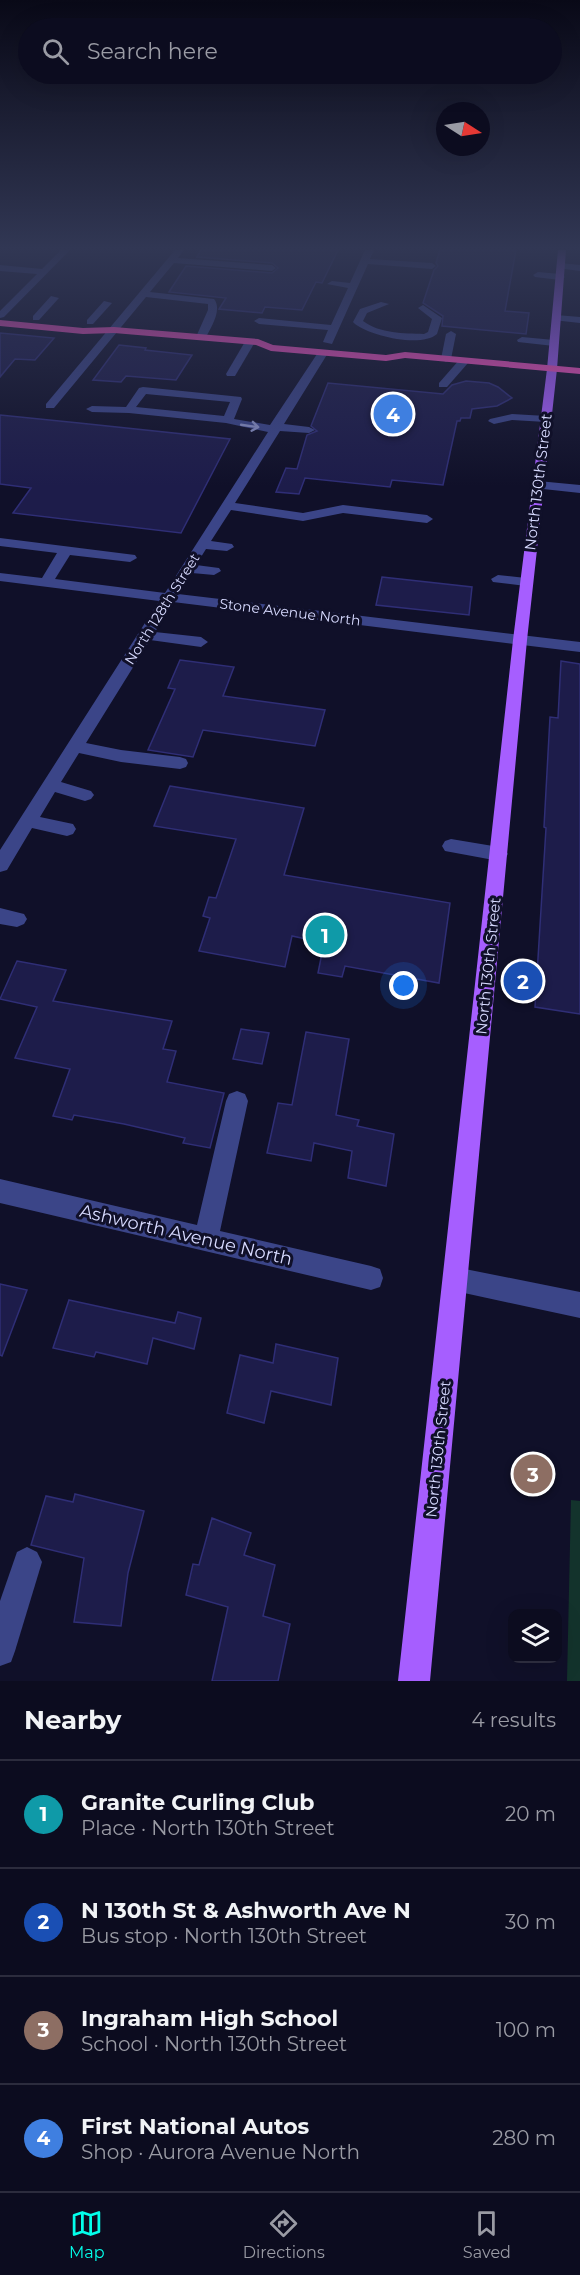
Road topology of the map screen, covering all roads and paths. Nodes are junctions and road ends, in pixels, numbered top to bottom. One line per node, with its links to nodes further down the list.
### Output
1 (67, 328): 8 (highway)
2 (109, 328): 8 (highway)
3 (205, 328): 10 (street)
4 (334, 328): 14 (street, North 128th Street)
5 (365, 328): 6 (street)
6 (434, 328)
7 (555, 328): 13 (main road, North 130th Street)
8 (114, 330): 10 (highway); 23 (street)
9 (451, 334): 15 (street)
10 (201, 337): 12 (highway)
11 (522, 340): 13 (street)
12 (254, 342): 14 (highway); 21 (street)
13 (554, 343): 17 (main road, North 130th Street)
14 (325, 348): 15 (highway); 18 (street, North 128th Street)
15 (446, 359): 16 (highway)
16 (464, 361): 17 (highway); 22 (street)
17 (552, 369): 20 (highway); 26 (main road, North 130th Street)
18 (313, 370): 19 (street); 29 (street, North 128th Street)
19 (326, 371)
20 (580, 371)
21 (231, 374)
22 (443, 385)
23 (50, 406)
24 (92, 409): 25 (street)
25 (129, 410): 27 (street); 27 (street)
26 (546, 419): 28 (street); 31 (main road, North 130th Street)
27 (228, 420): 29 (street, one-way to 29)
28 (494, 421)
29 (274, 428): 30 (street); 33 (street, North 128th Street)
30 (309, 430)
31 (538, 485): 32 (street); 45 (main road, North 130th Street)
32 (580, 489)
33 (226, 506): 34 (street); 36 (street, North 128th Street)
34 (427, 519)
35 (0, 542): 38 (street)
36 (202, 544): 37 (street); 40 (street, North 128th Street)
37 (227, 547)
38 (66, 550): 39 (street); 44 (street)
39 (130, 558)
40 (188, 567): 41 (street); 46 (street, North 128th Street)
41 (213, 571)
42 (0, 577): 44 (street, Stone Avenue North)
43 (498, 579): 45 (street)
44 (46, 582): 46 (street, Stone Avenue North)
45 (526, 582): 48 (main road, North 130th Street)
46 (170, 598): 47 (street, North 128th Street); 48 (street, Stone Avenue North)
47 (146, 635): 49 (street); 51 (street, North 128th Street)
48 (520, 640): 50 (street, Stone Avenue North); 58 (main road, North 130th Street)
49 (201, 642)
50 (580, 647)
51 (75, 746): 52 (street); 53 (street, North 128th Street)
52 (180, 763)
53 (51, 785): 54 (street); 55 (street, North 128th Street)
54 (85, 795)
55 (28, 821): 56 (street); 59 (street, North 128th Street)
56 (67, 829)
57 (451, 846): 58 (street)
58 (499, 854): 64 (main road, North 130th Street)
59 (0, 865)
60 (237, 1101): 62 (street)
61 (0, 1191): 62 (street, Ashworth Avenue North)
62 (206, 1240): 63 (street, Ashworth Avenue North)
63 (371, 1278)
64 (456, 1279): 65 (street); 68 (main road, North 130th Street)
65 (580, 1305)
66 (27, 1562): 67 (street)
67 (0, 1651)
68 (414, 1681)

